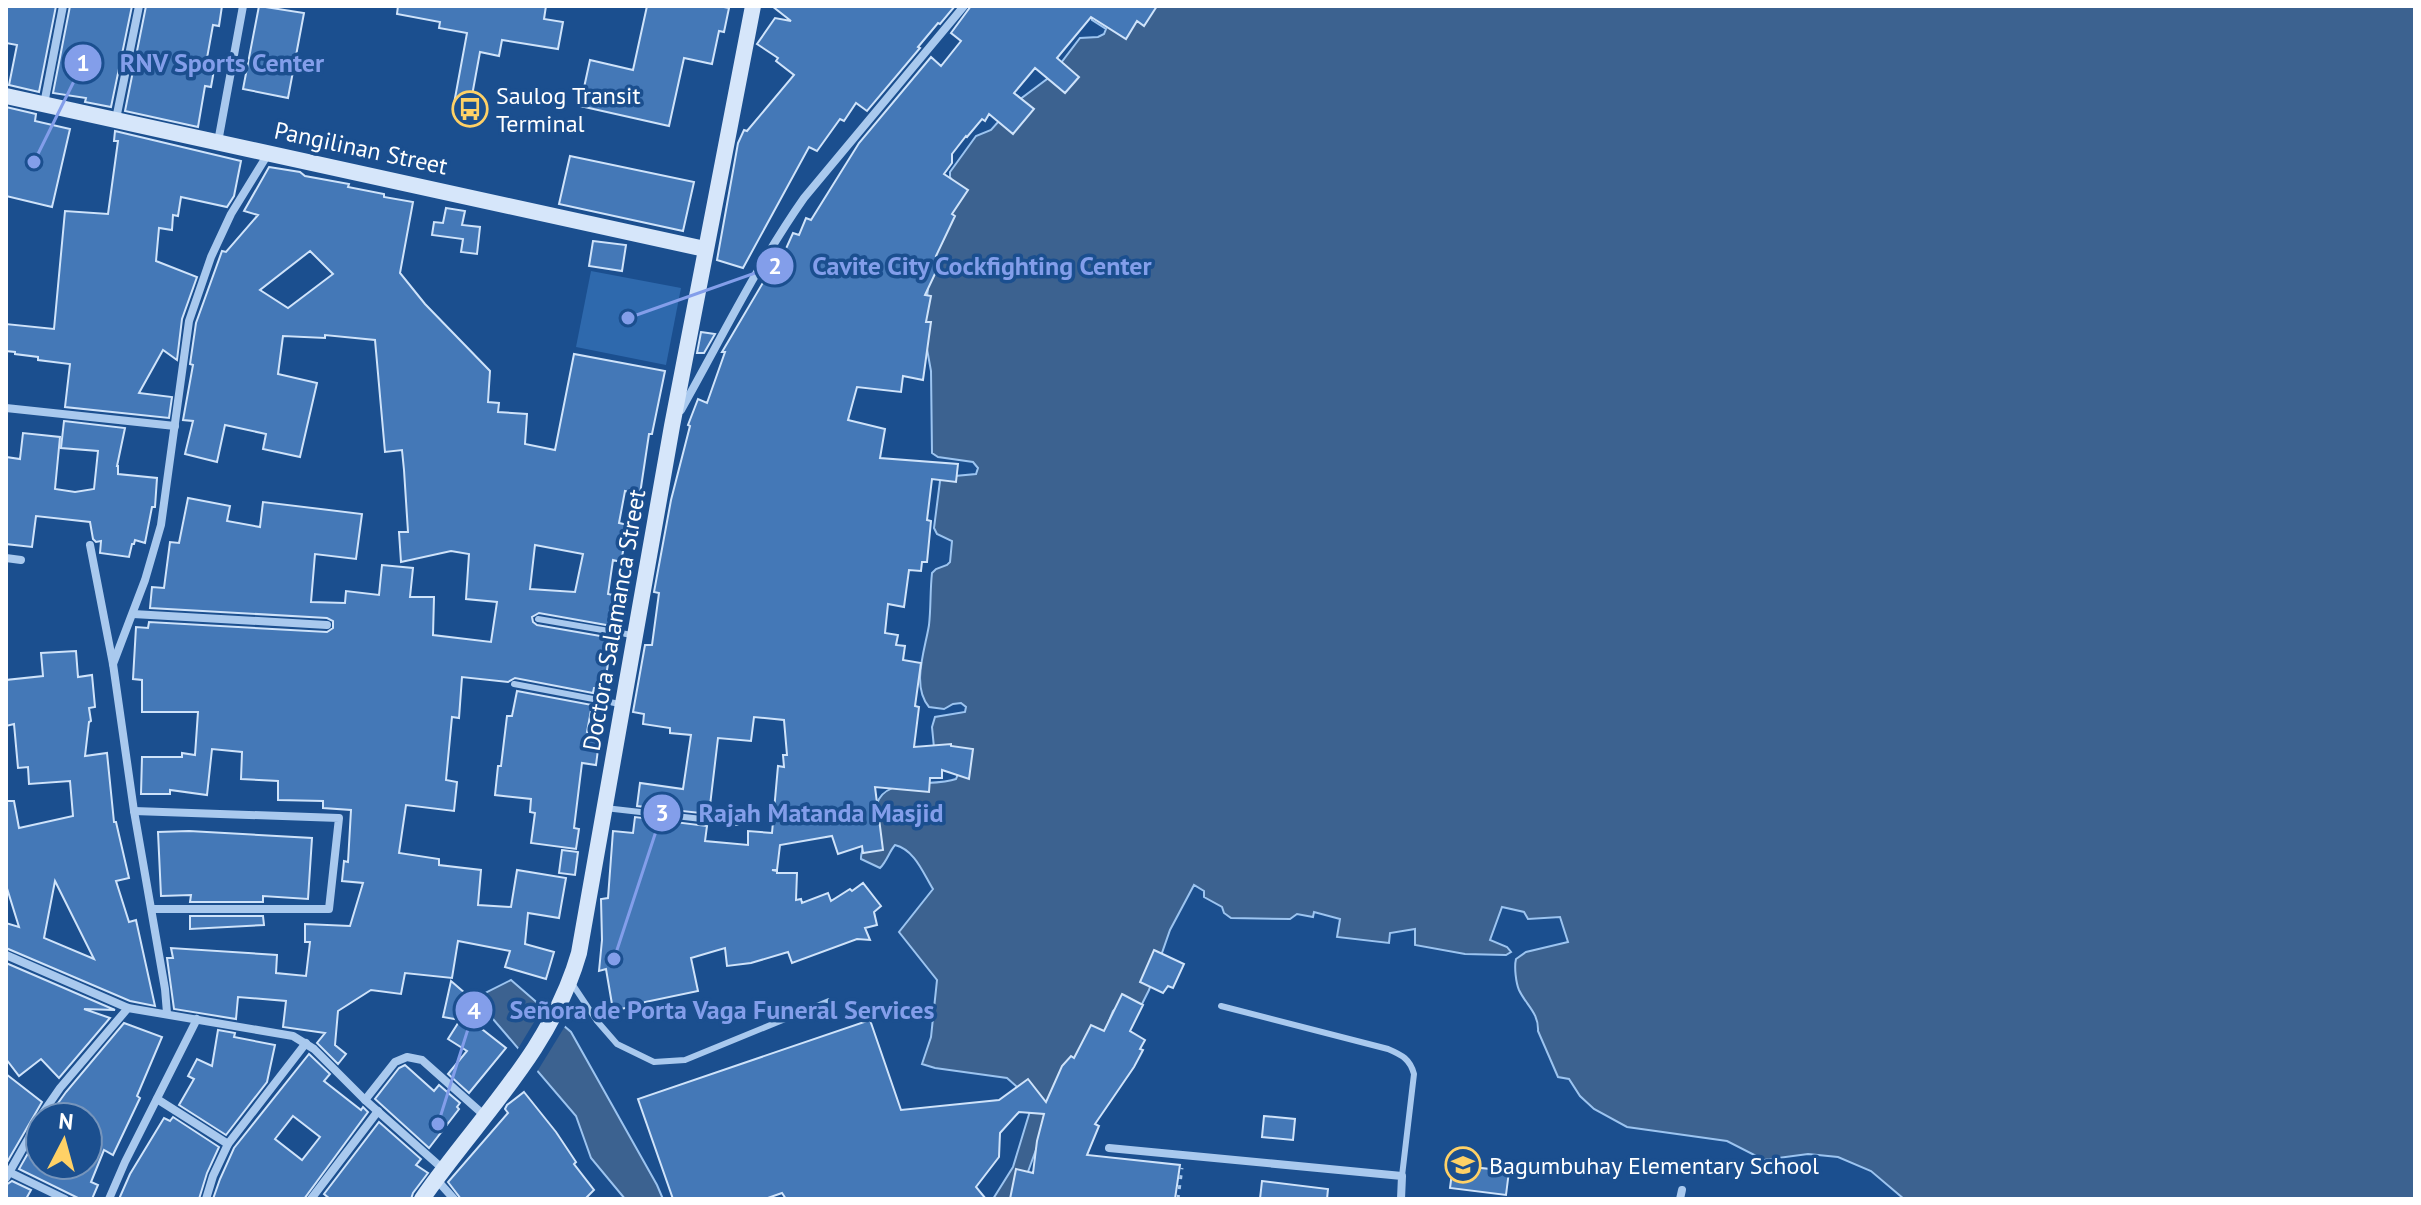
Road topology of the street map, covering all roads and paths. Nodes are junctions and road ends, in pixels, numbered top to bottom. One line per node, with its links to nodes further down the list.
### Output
1 (63, 6): 7 (street)
2 (139, 6): 8 (street)
3 (243, 6): 9 (street)
4 (753, 6): 11 (main road, Doctora Salamanca Street)
5 (964, 6): 14 (street)
6 (6, 96): 7 (main road, Pangilinan Street)
7 (44, 104): 8 (main road, Pangilinan Street)
8 (116, 119): 9 (main road, Pangilinan Street)
9 (218, 142): 10 (main road, Pangilinan Street)
10 (269, 152): 11 (main road, Pangilinan Street); 13 (street)
11 (705, 249): 14 (main road, Doctora Salamanca Street)
12 (6, 408): 13 (street)
13 (175, 426): 18 (street)
14 (672, 426): 21 (main road, Doctora Salamanca Street)
15 (90, 545): 22 (street)
16 (6, 558): 17 (street)
17 (21, 560)
18 (133, 614): 20 (street); 22 (street)
19 (538, 619): 21 (lane)
20 (327, 625)
21 (635, 636): 24 (main road, Doctora Salamanca Street)
22 (113, 664): 26 (street)
23 (514, 684): 24 (lane)
24 (623, 705): 25 (main road, Doctora Salamanca Street)
25 (605, 808): 27 (lane); 30 (main road, Doctora Salamanca Street)
26 (134, 811): 28 (street); 28 (street)
27 (737, 823)
28 (152, 909): 34 (street)
29 (6, 955): 33 (street)
30 (571, 982): 31 (lane); 41 (main road, Doctora Salamanca Street)
31 (829, 1001)
32 (1221, 1006): 48 (lane)
33 (128, 1008): 34 (street); 39 (street)
34 (167, 1013): 35 (street)
35 (197, 1019): 36 (street); 37 (street)
36 (306, 1043): 38 (street); 42 (street)
37 (157, 1099): 42 (street); 50 (street)
38 (365, 1100): 40 (street); 41 (street)
39 (51, 1101)
40 (378, 1111): 47 (street); 52 (street)
41 (486, 1116): 47 (main road, Doctora Salamanca Street)
42 (228, 1144): 51 (street)
43 (24, 1145): 46 (street)
44 (1109, 1148): 45 (street)
45 (1184, 1156): 48 (street); 55 (path)
46 (7, 1174): 49 (street)
47 (440, 1174): 53 (main road, Doctora Salamanca Street); 54 (street)
48 (1402, 1176): 56 (street)
49 (65, 1199)
50 (109, 1199)
51 (206, 1199)
52 (311, 1199)
53 (422, 1199)
54 (454, 1199)
55 (1178, 1199)
56 (1401, 1199)

